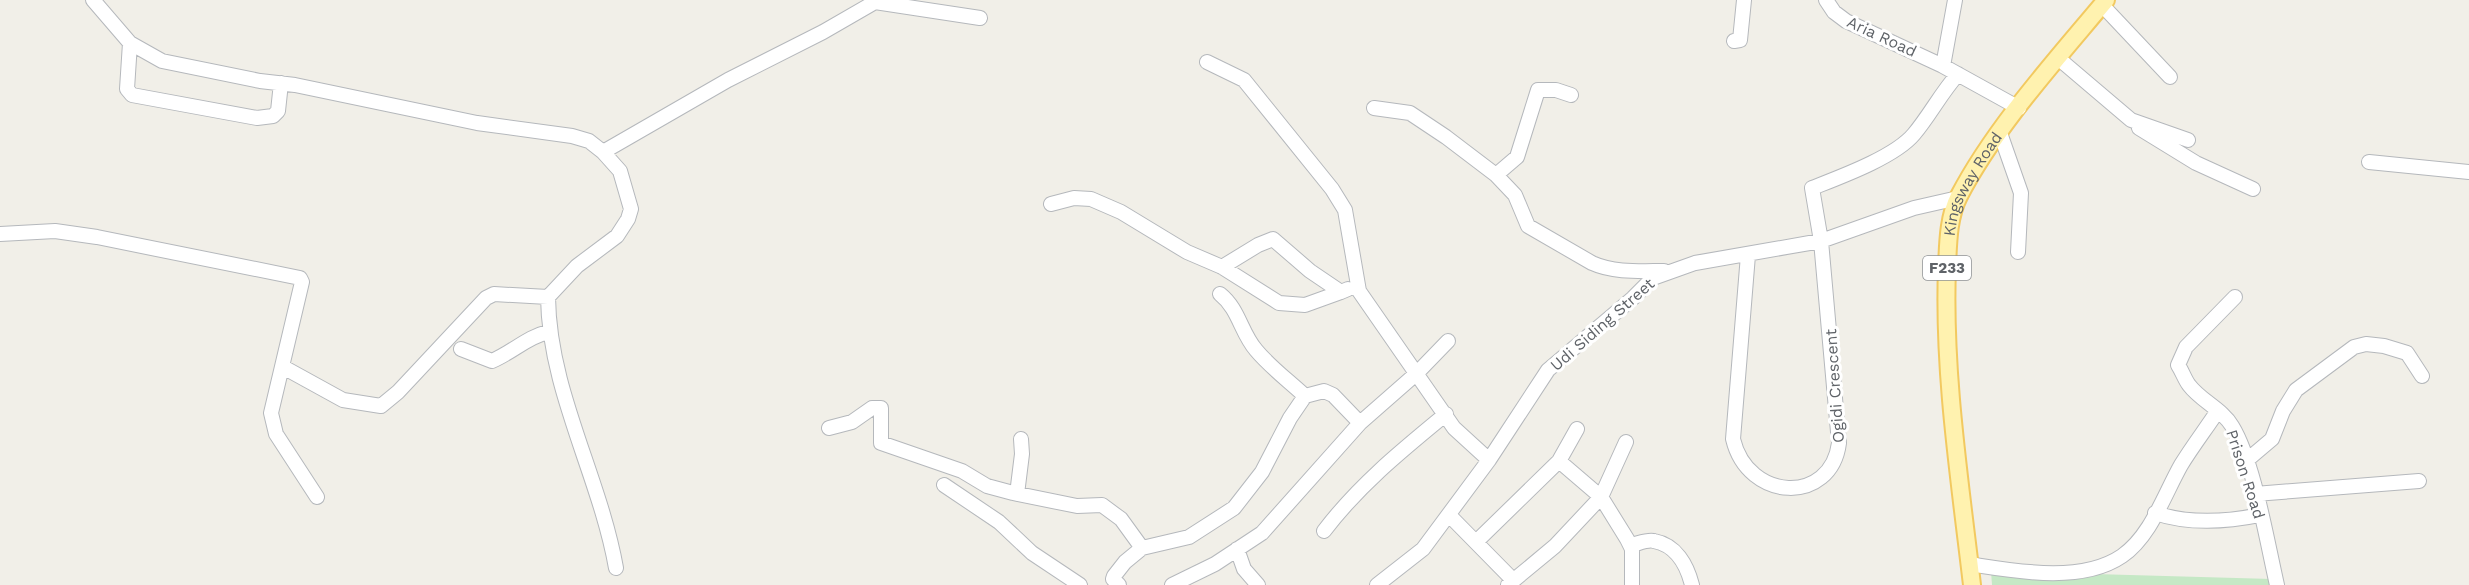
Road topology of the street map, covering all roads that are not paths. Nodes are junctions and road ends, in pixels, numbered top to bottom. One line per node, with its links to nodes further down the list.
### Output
1 (93, 0): 8 (street)
2 (1744, 0): 7 (street)
3 (1826, 0): 11 (street, Aria Road)
4 (1955, 0): 11 (street)
5 (2104, 2): 9 (main road, Kingsway Road / F233); 13 (street)
6 (980, 18): 21 (street)
7 (1734, 41)
8 (130, 44): 14 (street); 14 (street)
9 (2058, 58): 17 (main road, Kingsway Road / F233); 18 (street)
10 (1207, 62): 34 (street)
11 (1943, 66): 12 (street, Aria Road)
12 (1958, 74): 17 (street, Aria Road); 29 (street, Ogidi Crescent)
13 (2170, 77)
14 (281, 83): 21 (street)
15 (1571, 95): 24 (street)
16 (1374, 108): 24 (street)
17 (2019, 108): 19 (main road, Kingsway Road / F233)
18 (2131, 120): 20 (street); 25 (street)
19 (2000, 134): 26 (main road, Kingsway Road / F233); 30 (street)
20 (2188, 140)
21 (603, 152): 37 (street)
22 (2369, 162): 23 (street)
23 (2469, 172)
24 (1496, 175): 33 (street)
25 (2253, 189)
26 (1958, 198): 29 (street, Udi Siding Street); 70 (main road, Kingsway Road / F233)
27 (1051, 204): 32 (street)
28 (0, 234): 42 (street)
29 (1821, 241): 31 (street, Udi Siding Street); 31 (street, Ogidi Crescent)
30 (2018, 252)
31 (1748, 255): 33 (street, Udi Siding Street)
32 (1222, 267): 35 (street); 35 (street)
33 (1666, 271): 53 (street, Udi Siding Street)
34 (1356, 286): 35 (street); 43 (street)
35 (1341, 292)
36 (1220, 294): 45 (street)
37 (548, 297): 39 (street); 42 (street)
38 (2235, 297): 46 (street, Prison Road)
39 (548, 332): 41 (street); 71 (street)
40 (1448, 341): 43 (street)
41 (461, 349)
42 (283, 367): 60 (street)
43 (1417, 373): 47 (street); 48 (street)
44 (2422, 376): 55 (street)
45 (1305, 396): 48 (street); 68 (street)
46 (2217, 412): 55 (street, Prison Road); 62 (street)
47 (1446, 414): 53 (street); 65 (street)
48 (1360, 423): 69 (street)
49 (829, 428): 58 (street)
50 (1577, 429): 54 (street)
51 (1021, 440): 58 (street)
52 (1626, 442): 61 (street)
53 (1489, 460): 63 (street, Udi Siding Street)
54 (1559, 461): 61 (street); 66 (street)
55 (2246, 461): 59 (street, Prison Road)
56 (2419, 482): 59 (street)
57 (944, 485): 74 (street)
58 (1017, 494): 68 (street)
59 (2255, 495): 64 (street, Prison Road)
60 (317, 496)
61 (1601, 497): 67 (street); 72 (street)
62 (2155, 513): 64 (street); 70 (street)
63 (1449, 515): 66 (street); 77 (street, Udi Siding Street)
64 (2260, 515): 81 (street, Prison Road)
65 (1324, 531)
66 (1478, 541): 72 (street)
67 (1631, 545): 78 (street); 79 (street)
68 (1142, 548): 75 (street)
69 (1237, 549): 73 (street); 76 (street)
70 (1970, 564): 80 (main road, Kingsway Road / F233)
71 (616, 568)
72 (1510, 582)
73 (1255, 584)
74 (1080, 585)
75 (1119, 585)
76 (1172, 585)
77 (1377, 585)
78 (1632, 585)
79 (1692, 585)
80 (1972, 585)
81 (2277, 585)

